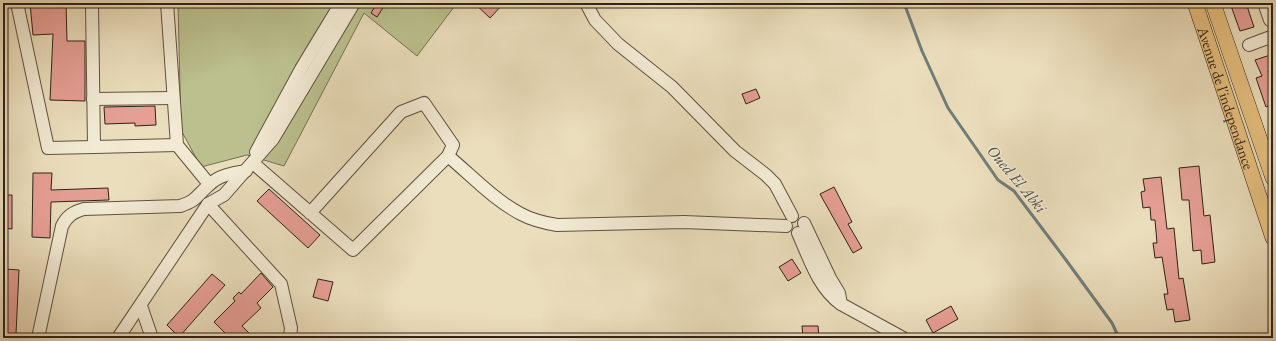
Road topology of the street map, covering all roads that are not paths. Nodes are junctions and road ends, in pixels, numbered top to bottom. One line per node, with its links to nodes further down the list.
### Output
1 (17, 3): 16 (lane)
2 (92, 3): 13 (lane)
3 (168, 3): 14 (lane)
4 (341, 3): 18 (lane)
5 (354, 3): 18 (lane)
6 (586, 3): 23 (lane)
7 (1195, 3): 24 (main road, Avenue de l'independance)
8 (1213, 3): 19 (main road)
9 (1264, 3): 10 (lane)
10 (1270, 20)
11 (1273, 36): 12 (lane)
12 (1249, 45)
13 (93, 98): 14 (lane); 16 (lane)
14 (174, 98): 15 (lane)
15 (177, 145): 16 (lane); 20 (lane)
16 (94, 147)
17 (448, 156): 22 (lane); 22 (lane); 23 (lane)
18 (250, 167): 20 (lane); 21 (lane); 22 (lane)
19 (1273, 178)
20 (209, 184): 26 (lane)
21 (208, 204): 25 (lane); 29 (lane)
22 (310, 213)
23 (789, 221): 30 (lane)
24 (1273, 238)
25 (141, 306): 27 (lane); 28 (lane)
26 (38, 338)
27 (118, 338)
28 (152, 338)
29 (290, 338)
30 (903, 338)

